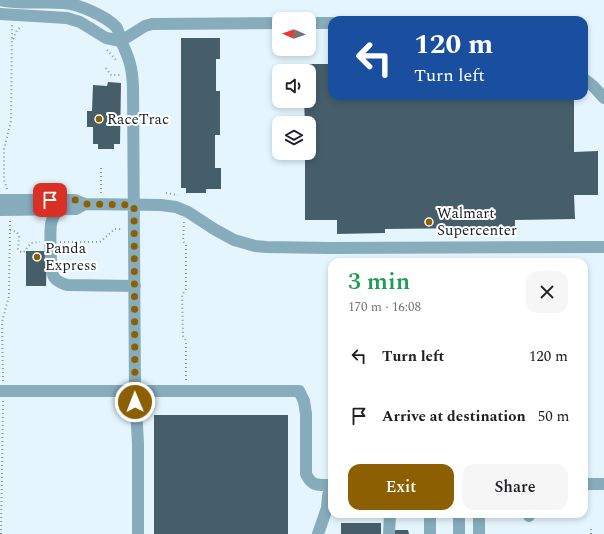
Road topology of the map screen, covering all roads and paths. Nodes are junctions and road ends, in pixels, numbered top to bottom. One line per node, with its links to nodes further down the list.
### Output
1 (0, 0): 8 (lane)
2 (6, 15): 7 (path); 8 (lane)
3 (272, 23): 8 (lane)
4 (316, 23): 5 (lane)
5 (328, 23)
6 (24, 24): 7 (path)
7 (12, 40): 20 (path)
8 (121, 40): 21 (lane)
9 (107, 49): 10 (path)
10 (118, 62)
11 (106, 68): 13 (path)
12 (120, 69): 13 (path)
13 (123, 75): 14 (path)
14 (124, 80)
15 (588, 82): 16 (lane)
16 (604, 98)
17 (101, 168): 18 (path)
18 (100, 193)
19 (85, 204): 20 (lane); 21 (lane); 22 (lane)
20 (5, 205): 22 (lane); 25 (path)
21 (134, 205): 23 (lane); 28 (lane)
22 (58, 209): 26 (lane)
23 (188, 212): 27 (lane); 29 (path)
24 (126, 229): 26 (path)
25 (10, 230): 26 (path); 30 (path)
26 (51, 242): 28 (lane)
27 (604, 247)
28 (135, 286): 31 (lane)
29 (192, 382)
30 (2, 391): 31 (lane); 41 (path)
31 (135, 391): 34 (lane); 42 (lane)
32 (588, 484): 33 (lane)
33 (604, 484)
34 (328, 485)
35 (328, 496): 43 (lane)
36 (390, 518): 44 (lane)
37 (430, 518): 45 (lane)
38 (459, 518): 46 (lane)
39 (479, 518): 47 (lane)
40 (591, 527): 48 (path)
41 (1, 534)
42 (138, 534)
43 (318, 534)
44 (389, 534)
45 (430, 534)
46 (459, 534)
47 (479, 534)
48 (590, 534)

